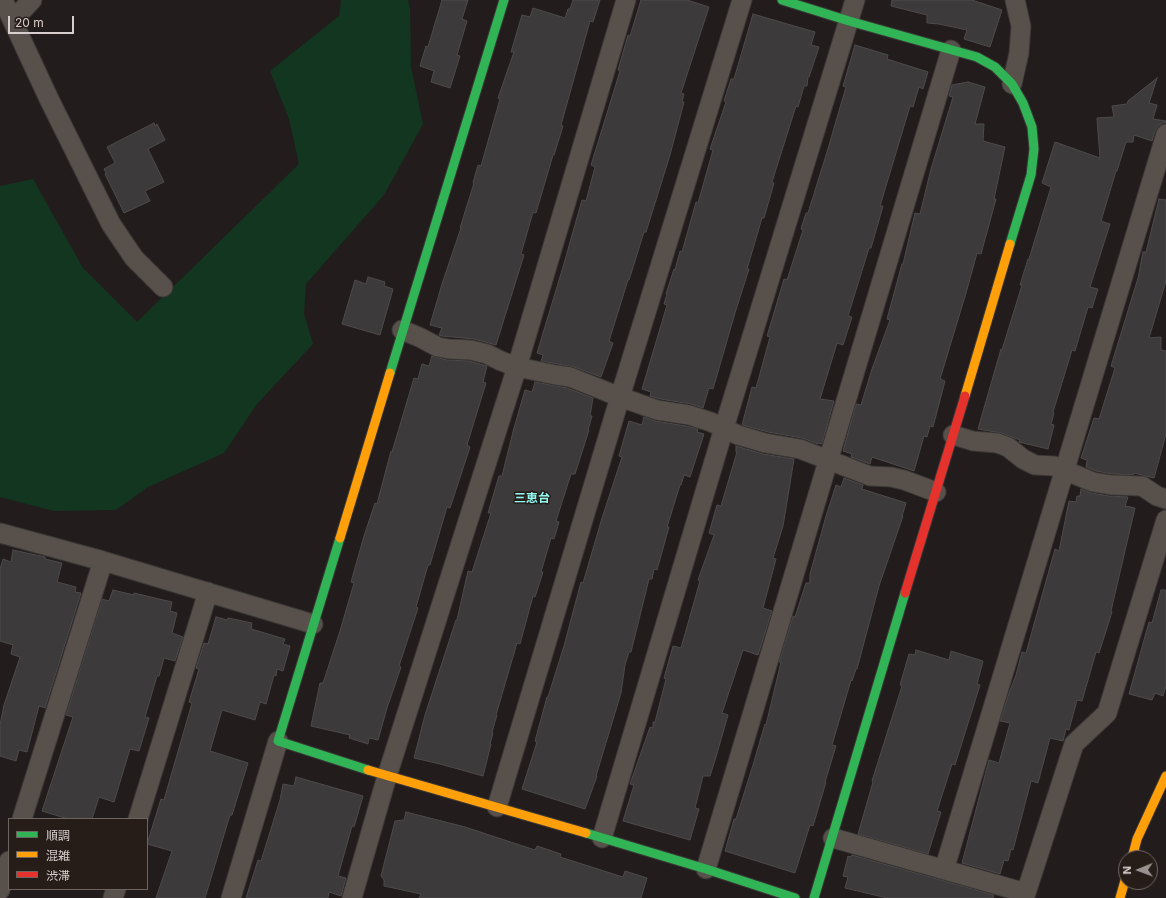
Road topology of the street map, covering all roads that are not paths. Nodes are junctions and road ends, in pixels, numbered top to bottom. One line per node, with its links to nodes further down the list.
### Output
1 (3, 0): 9 (street)
2 (32, 0): 9 (street)
3 (504, 0): 15 (street)
4 (626, 0): 16 (street)
5 (742, 0): 17 (street)
6 (782, 0): 10 (street)
7 (855, 0): 10 (street)
8 (1015, 0): 12 (street)
9 (13, 20): 14 (street)
10 (849, 21): 11 (street); 18 (street)
11 (951, 50): 12 (street); 20 (street)
12 (1012, 84): 19 (street)
13 (1166, 134): 21 (street)
14 (163, 287)
15 (402, 330): 16 (street); 28 (street)
16 (517, 367): 17 (street); 30 (street)
17 (620, 397): 18 (street); 32 (street)
18 (724, 428): 20 (street); 35 (street)
19 (953, 436): 21 (street); 22 (street)
20 (828, 460): 22 (street); 39 (street)
21 (1065, 470): 23 (street); 40 (street)
22 (936, 492): 36 (street)
23 (1166, 499)
24 (1166, 520): 40 (street)
25 (0, 534): 26 (street)
26 (103, 561): 27 (street); 33 (street)
27 (208, 592): 28 (street); 34 (street)
28 (313, 624): 29 (street)
29 (278, 741): 30 (street); 43 (street)
30 (387, 776): 32 (street); 42 (street)
31 (1166, 776): 37 (street)
32 (497, 807): 35 (street)
33 (22, 818)
34 (138, 818)
35 (602, 838): 39 (street)
36 (833, 838): 40 (street); 45 (street)
37 (1134, 850)
38 (8, 864): 41 (street)
39 (706, 869): 44 (street)
40 (944, 870)
41 (0, 890)
42 (355, 897)
43 (231, 898)
44 (794, 898)
45 (814, 898)

